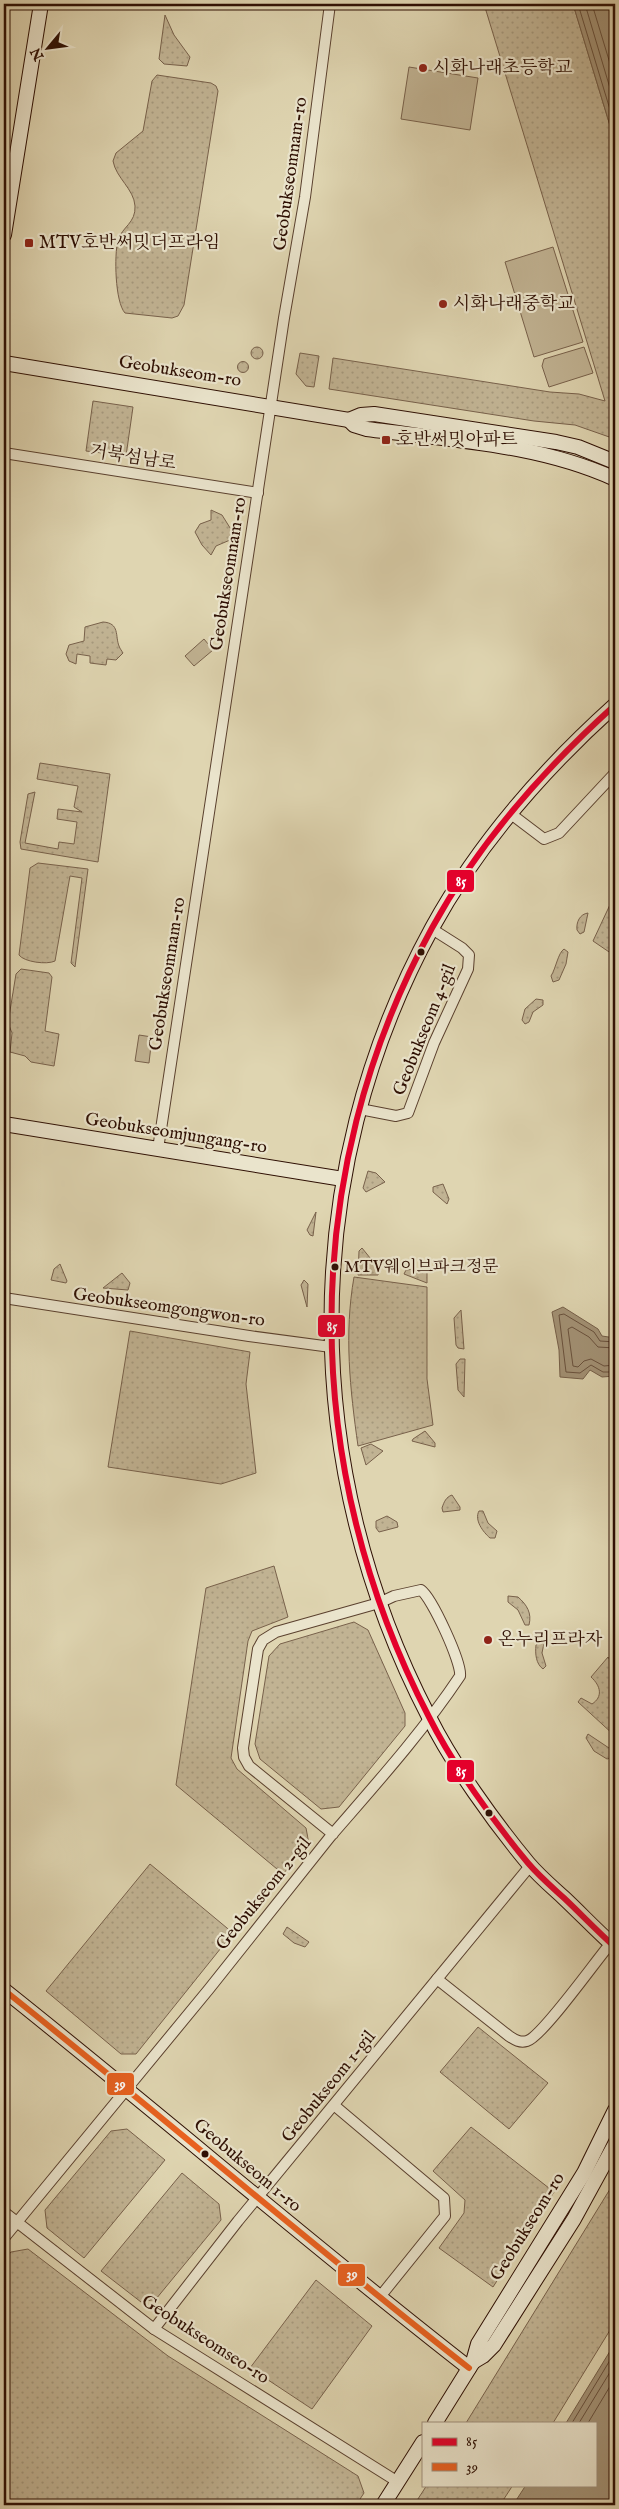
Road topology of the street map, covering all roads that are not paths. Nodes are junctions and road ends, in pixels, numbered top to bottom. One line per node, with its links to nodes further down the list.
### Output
1 (41, 4): 3 (street)
2 (330, 4): 5 (street, Geobukseomnam-ro)
3 (4, 235)
4 (4, 363): 5 (street, Geobukseom-ro)
5 (272, 407): 6 (street, Geobukseom-ro); 10 (street, Geobukseomnam-ro)
6 (349, 420): 8 (street); 9 (street)
7 (4, 453): 10 (street, 거북섬남로)
8 (615, 462)
9 (615, 480)
10 (258, 493): 17 (street, Geobukseomnam-ro)
11 (615, 705): 13 (street)
12 (615, 773): 13 (street)
13 (512, 814): 14 (street)
14 (432, 929): 15 (street); 15 (street, Geobukseom 4-gil)
15 (360, 1109): 18 (street)
16 (4, 1124): 17 (street, Geobukseomjungang-ro)
17 (158, 1149): 18 (street, Geobukseomjungang-ro)
18 (343, 1179): 20 (street)
19 (4, 1298): 20 (street, Geobukseomgongwon-ro)
20 (331, 1347): 21 (street)
21 (379, 1603): 22 (street); 22 (street, Geobukseom 2-gil); 23 (street)
22 (429, 1719): 23 (street, Geobukseom 2-gil); 24 (street)
23 (333, 1834): 28 (street, Geobukseom 2-gil)
24 (530, 1866): 25 (street); 26 (street, Geobukseom 1-gil)
25 (613, 1945): 26 (street)
26 (437, 1980): 29 (street, Geobukseom 1-gil)
27 (4, 1990): 28 (street, Geobukseom 1-ro)
28 (126, 2090): 32 (street, Geobukseom 1-ro); 34 (street, Geobukseom 2-gil)
29 (335, 2106): 32 (street, Geobukseom 1-gil); 36 (street)
30 (615, 2110): 38 (street, Geobukseom-ro)
31 (615, 2144): 38 (street, Geobukseom-ro)
32 (257, 2199): 36 (street, Geobukseom 1-ro); 37 (street, Geobukseom 1-gil)
33 (4, 2212): 34 (street, Geobukseomseo-ro)
34 (16, 2222): 35 (street, Geobukseom 2-gil); 37 (street, Geobukseomseo-ro)
35 (4, 2238)
36 (379, 2298): 38 (street, Geobukseom 1-ro)
37 (154, 2329): 41 (street, Geobukseomseo-ro)
38 (471, 2365): 39 (street, Geobukseom-ro)
39 (436, 2422)
40 (422, 2444): 41 (street)
41 (398, 2482): 42 (street)
42 (383, 2505)

